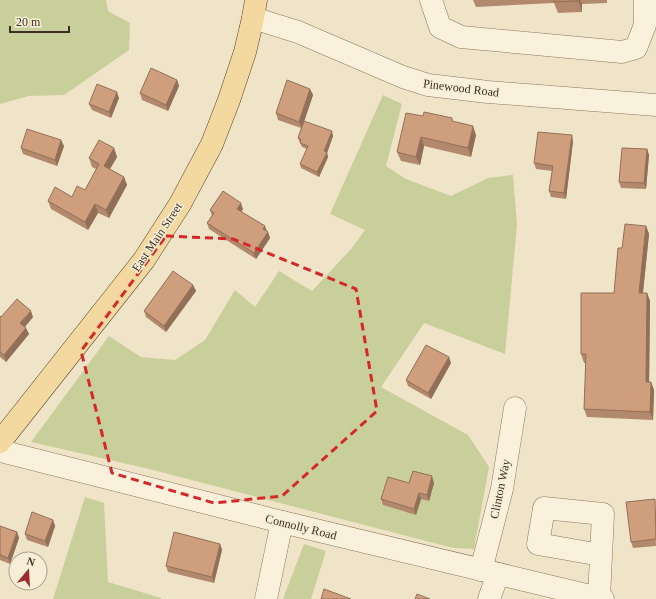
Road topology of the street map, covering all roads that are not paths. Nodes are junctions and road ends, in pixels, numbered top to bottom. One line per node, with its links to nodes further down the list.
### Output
1 (431, 0): 2 (street)
2 (645, 0)
3 (255, 9): 4 (street, Pinewood Road); 6 (main road, East Main Street)
4 (656, 105)
5 (515, 408): 10 (street, Clinton Way)
6 (0, 442)
7 (0, 451): 8 (street, Connolly Road)
8 (282, 522): 10 (street, Connolly Road); 12 (street)
9 (601, 555): 11 (street)
10 (490, 572): 11 (street, Connolly Road); 13 (street, Clinton Way)
11 (601, 598)
12 (266, 599)
13 (489, 599)

